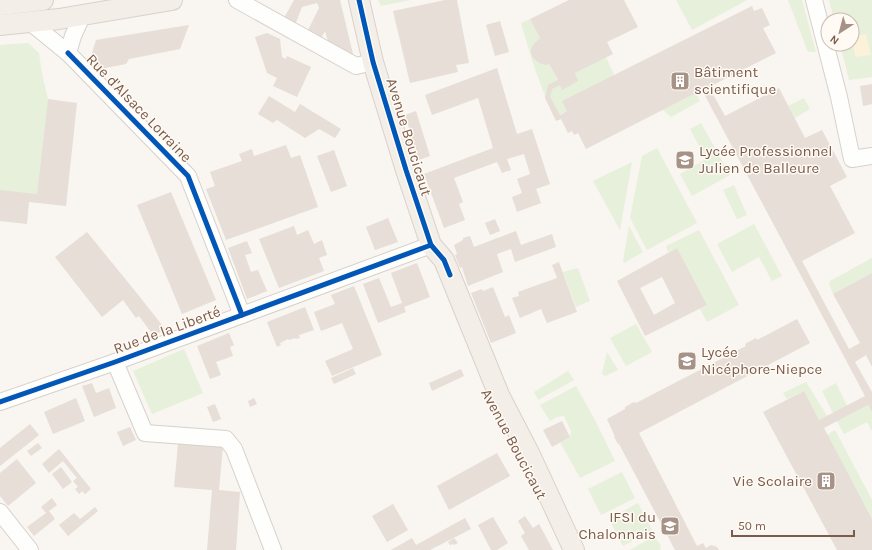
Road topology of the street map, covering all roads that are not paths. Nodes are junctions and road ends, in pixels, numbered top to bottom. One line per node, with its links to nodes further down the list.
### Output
1 (43, 0): 6 (main road)
2 (172, 0): 7 (main road)
3 (237, 0): 11 (street)
4 (359, 0): 11 (main road, Avenue Boucicaut)
5 (814, 0): 12 (street)
6 (0, 5)
7 (82, 16): 8 (main road); 10 (street)
8 (30, 22): 9 (main road); 10 (street, Rue d'Alsace Lorraine)
9 (0, 25)
10 (68, 54): 14 (street, Rue d'Alsace Lorraine)
11 (373, 62): 13 (main road, Avenue Boucicaut)
12 (872, 156)
13 (432, 245): 14 (street, Rue de la Liberté); 20 (main road, Avenue Boucicaut)
14 (242, 315): 15 (street, Rue de la Liberté)
15 (115, 362): 16 (street, Rue de la Liberté); 19 (street, Rue de la Liberté)
16 (0, 402)
17 (0, 512): 18 (street)
18 (30, 550)
19 (273, 550)
20 (574, 550)

